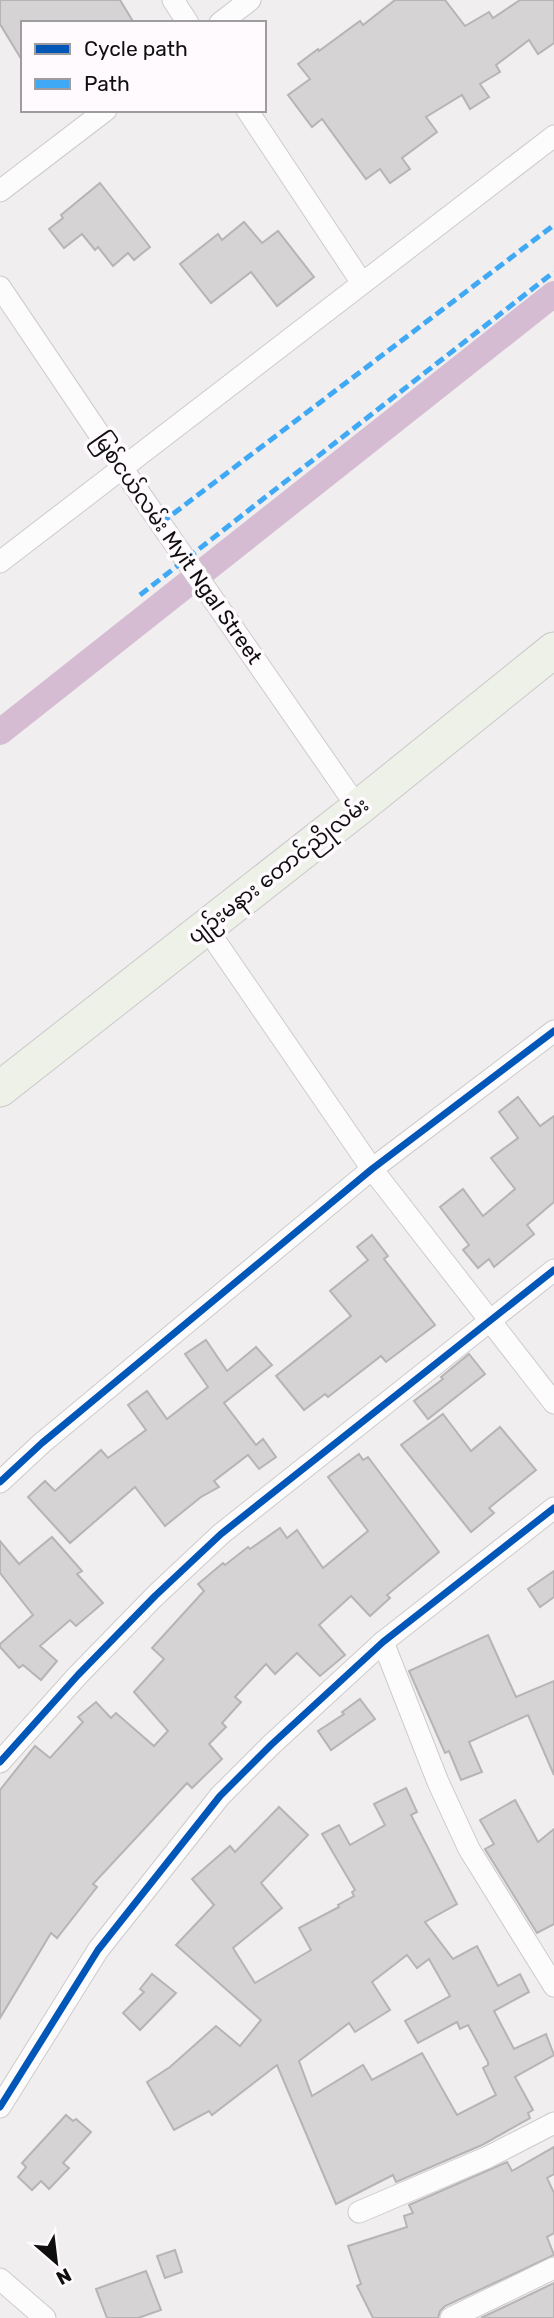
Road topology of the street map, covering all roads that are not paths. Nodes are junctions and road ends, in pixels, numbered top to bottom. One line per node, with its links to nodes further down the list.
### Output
1 (173, 0): 3 (street)
2 (250, 0): 4 (street)
3 (187, 21)
4 (223, 21)
5 (103, 112): 8 (street)
6 (248, 112): 9 (street)
7 (554, 136): 9 (street)
8 (0, 191)
9 (362, 283): 11 (street)
10 (0, 287): 11 (street, မြစ်ငယ်လမ်း Myit Ngal Street)
11 (122, 468): 12 (street); 14 (street, မြစ်ငယ်လမ်း Myit Ngal Street)
12 (0, 562)
13 (554, 650): 14 (main road, ပျဉ်းမနား တောင်ညိုလမ်း)
14 (358, 807): 15 (main road, ပျဉ်းမနား တောင်ညိုလမ်း)
15 (205, 926): 17 (main road, ပျဉ်းမနား တောင်ညိုလမ်း); 18 (street)
16 (554, 1031): 18 (street)
17 (0, 1089)
18 (373, 1170): 20 (street); 22 (street)
19 (554, 1270): 20 (street)
20 (489, 1322): 21 (street); 25 (street)
21 (554, 1403)
22 (0, 1482)
23 (554, 1508): 24 (street)
24 (383, 1642): 26 (street); 27 (street)
25 (0, 1762)
26 (554, 1986)
27 (0, 2107)
28 (554, 2123): 29 (street)
29 (359, 2212)
30 (554, 2268): 33 (street)
31 (0, 2279): 32 (street)
32 (46, 2318)
33 (451, 2318)

